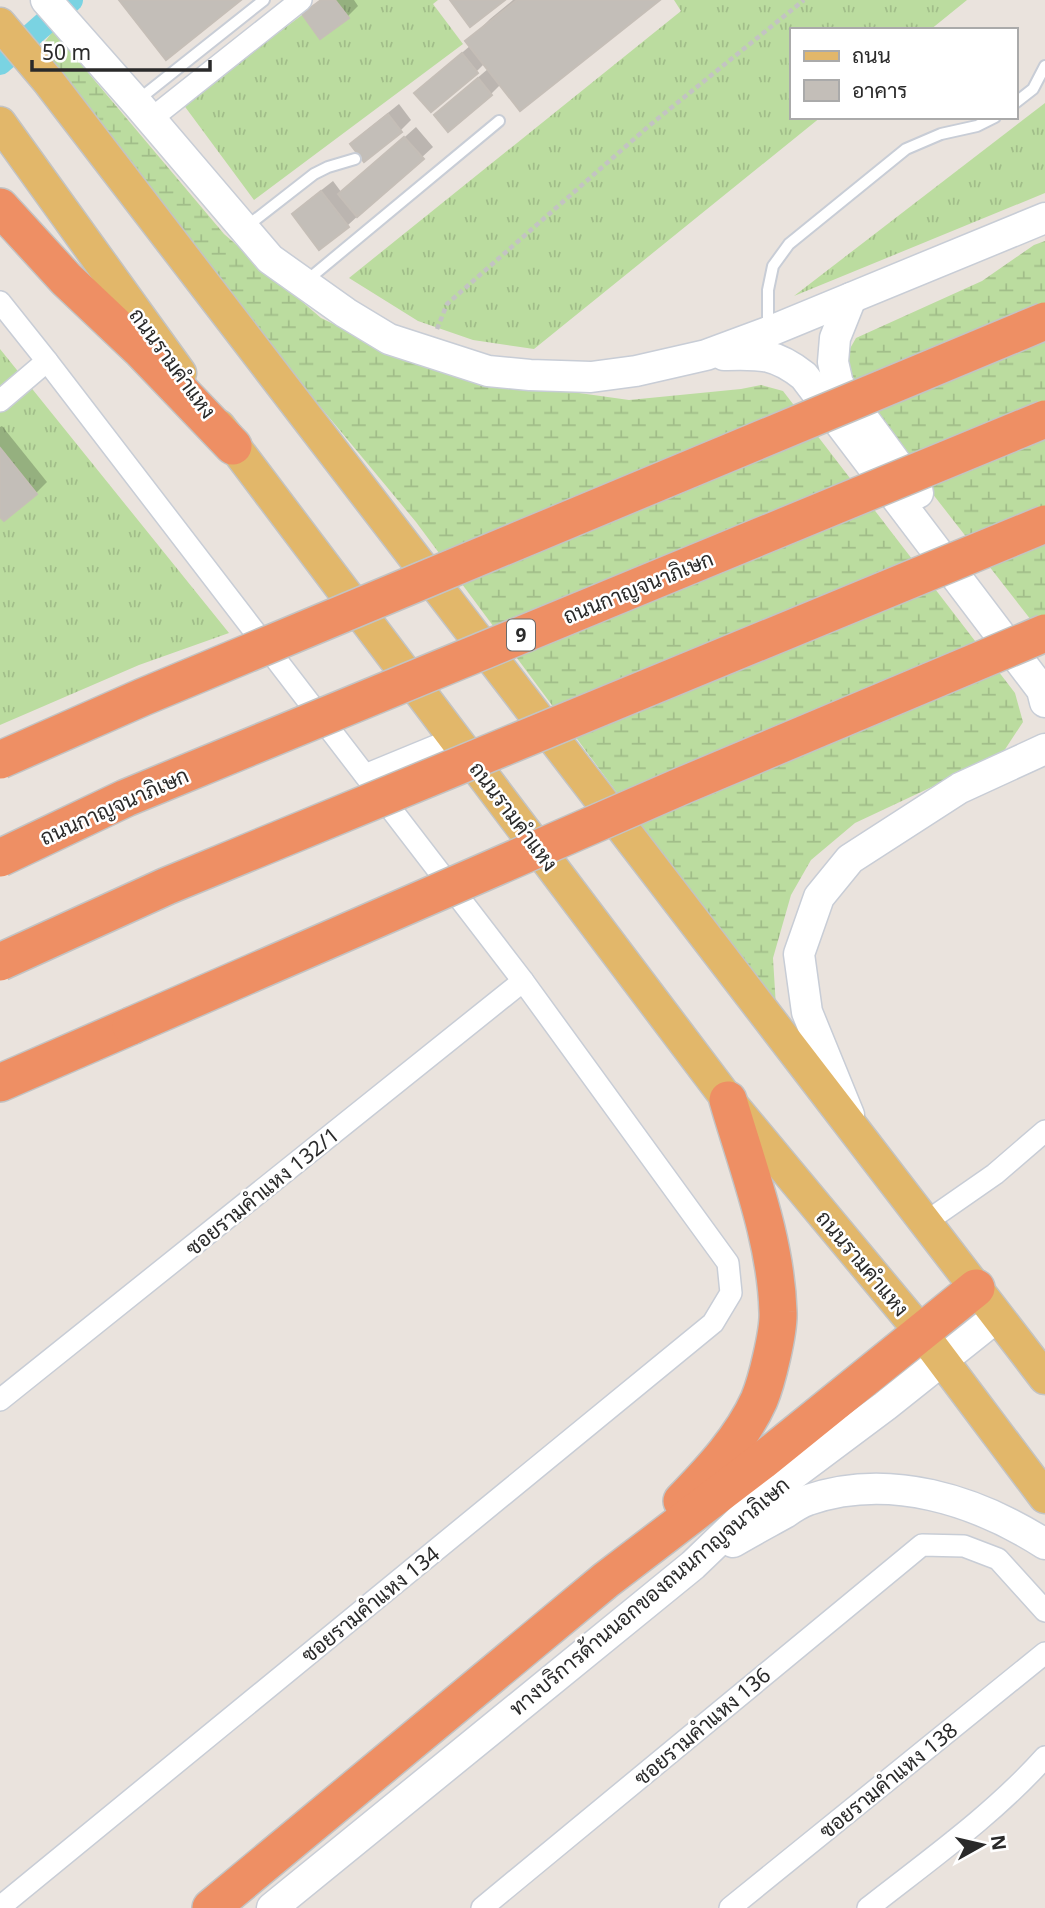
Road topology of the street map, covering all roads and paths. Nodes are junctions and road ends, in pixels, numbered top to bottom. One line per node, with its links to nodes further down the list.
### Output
1 (46, 0): 8 (main road)
2 (264, 0): 8 (lane)
3 (301, 0): 8 (street)
4 (804, 0): 21 (path)
5 (0, 24): 41 (main road)
6 (1045, 66): 7 (lane)
7 (1017, 101)
8 (144, 111): 15 (main road)
9 (991, 119): 20 (lane)
10 (499, 121): 16 (lane)
11 (0, 123): 26 (main road, ถนนรามคำแหง)
12 (355, 159): 15 (lane)
13 (0, 207): 26 (highway)
14 (1045, 218): 17 (main road)
15 (242, 229): 16 (main road)
16 (303, 284): 21 (main road)
17 (850, 298): 20 (main road); 29 (main road)
18 (0, 302): 23 (street)
19 (1045, 321): 34 (highway, bridge)
20 (768, 332): 22 (main road)
21 (427, 352): 22 (main road)
22 (706, 355): 30 (main road)
23 (47, 361): 24 (street); 35 (street)
24 (0, 401)
25 (1045, 419): 36 (highway, ถนนกาญจนาภิเษก / 9, bridge)
26 (233, 446): 32 (main road, ถนนรามคำแหง)
27 (1045, 524): 37 (highway, bridge)
28 (1045, 633): 39 (highway, bridge)
29 (1045, 665)
30 (1045, 702)
31 (1045, 721): 33 (main road)
32 (455, 738): 35 (street); 40 (main road, ถนนรามคำแหง)
33 (1033, 755): 41 (main road)
34 (0, 760)
35 (365, 775): 38 (street)
36 (0, 858)
37 (0, 961)
38 (523, 981): 47 (street, ซอยรามคำแหง 132/1); 55 (street, ซอยรามคำแหง 134)
39 (0, 1083)
40 (728, 1100): 45 (main road, ถนนรามคำแหง); 51 (highway)
41 (856, 1131): 43 (main road)
42 (1045, 1131): 43 (street)
43 (926, 1222): 44 (main road)
44 (987, 1302): 45 (highway); 46 (main road)
45 (932, 1346): 48 (main road, ถนนรามคำแหง); 50 (main road, ทางบริการด้านนอกของถนนกาญจนาภิเษก); 51 (highway)
46 (1045, 1378)
47 (0, 1400)
48 (1045, 1497)
49 (1045, 1544): 50 (main road)
50 (693, 1565): 57 (main road, ทางบริการด้านนอกของถนนกาญจนาภิเษก)
51 (606, 1580): 56 (highway)
52 (1045, 1611): 58 (street, ซอยรามคำแหง 136)
53 (1045, 1653): 59 (street, ซอยรามคำแหง 138)
54 (1045, 1757): 60 (street)
55 (0, 1907)
56 (211, 1908)
57 (272, 1908)
58 (482, 1908)
59 (730, 1908)
60 (868, 1908)

